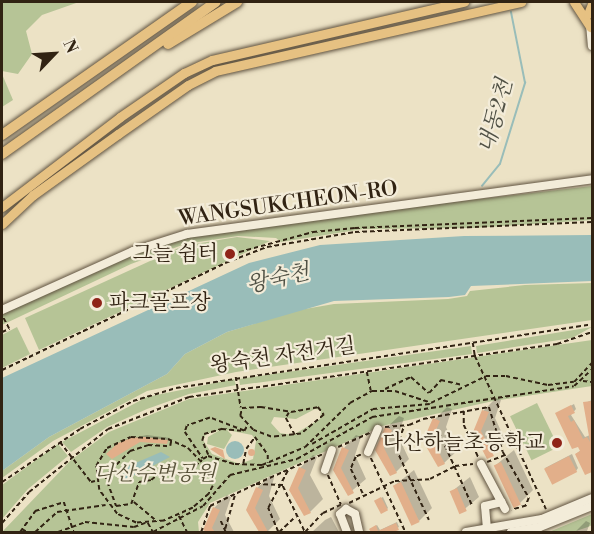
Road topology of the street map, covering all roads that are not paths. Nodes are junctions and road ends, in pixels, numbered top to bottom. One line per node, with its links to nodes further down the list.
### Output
1 (192, 2): 13 (highway)
2 (216, 2): 12 (highway)
3 (237, 2): 12 (highway)
4 (464, 2): 16 (main road)
5 (521, 2): 17 (main road)
6 (574, 2): 10 (main road)
7 (587, 2): 9 (street)
8 (592, 4): 9 (main road)
9 (588, 14): 10 (street)
10 (590, 27): 11 (street)
11 (592, 46)
12 (136, 61): 14 (highway)
13 (2, 135)
14 (2, 154)
15 (592, 179): 18 (street, WANGSUKCHEON-RO)
16 (2, 207)
17 (2, 224)
18 (2, 310)
19 (378, 429): 21 (street)
20 (332, 450): 23 (street)
21 (368, 452)
22 (481, 464): 26 (street)
23 (325, 470)
24 (592, 498): 26 (street)
25 (592, 506): 30 (street)
26 (486, 529): 29 (street)
27 (347, 532): 28 (street)
28 (359, 532)
29 (466, 532)
30 (511, 532)

